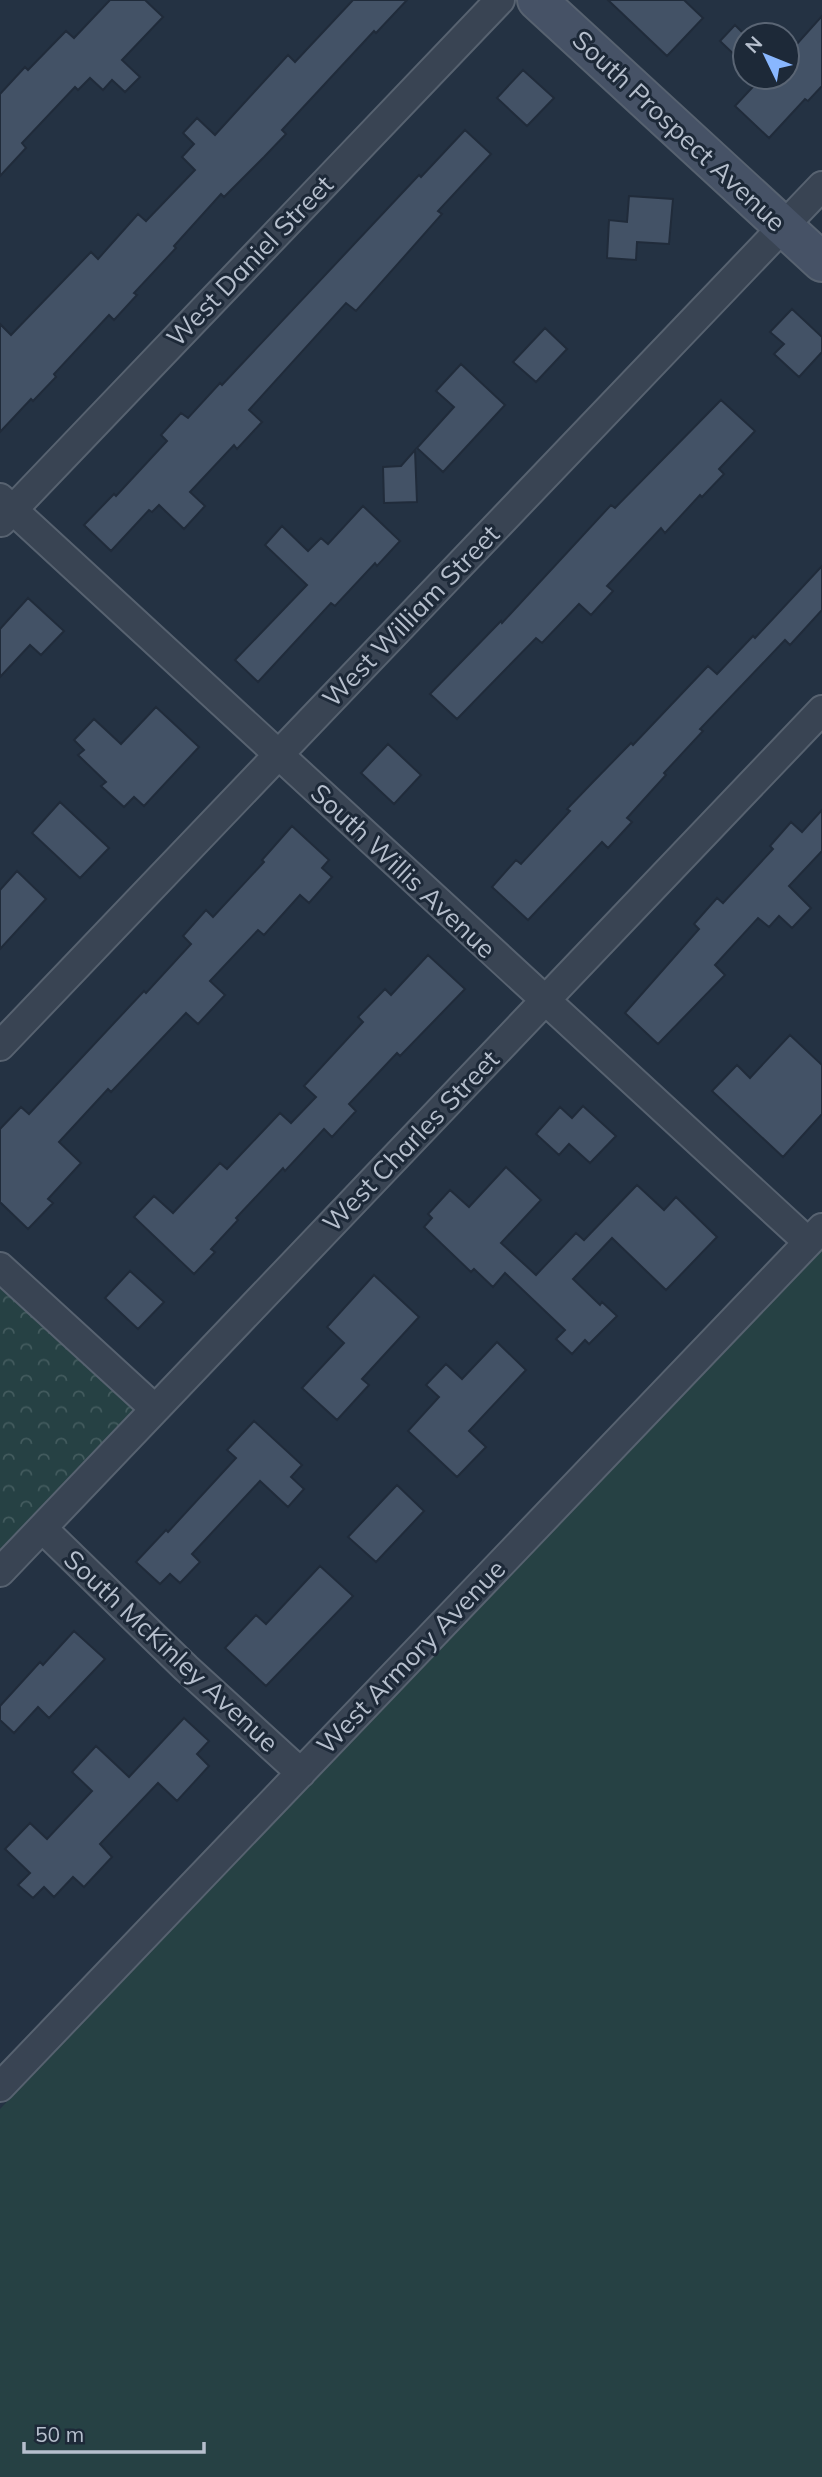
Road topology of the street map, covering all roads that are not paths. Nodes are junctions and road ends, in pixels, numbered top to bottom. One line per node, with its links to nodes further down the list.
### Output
1 (500, 0): 6 (street, West Daniel Street)
2 (537, 0): 4 (main road, South Prospect Avenue)
3 (822, 186): 4 (street, West William Street)
4 (783, 226): 5 (main road, South Prospect Avenue); 8 (street, West William Street)
5 (822, 262)
6 (4, 510): 8 (street, South Willis Avenue)
7 (822, 710): 9 (street, West Charles Street)
8 (278, 755): 9 (street, South Willis Avenue); 10 (street, West William Street)
9 (544, 1001): 11 (street, South Willis Avenue); 13 (street, West Charles Street)
10 (0, 1046)
11 (815, 1235): 16 (street, West Armory Avenue)
12 (0, 1267): 13 (street)
13 (155, 1409): 14 (street, West Charles Street)
14 (42, 1528): 15 (street, West Charles Street); 16 (street, South McKinley Avenue)
15 (0, 1572)
16 (301, 1773): 17 (street, West Armory Avenue)
17 (0, 2087)

